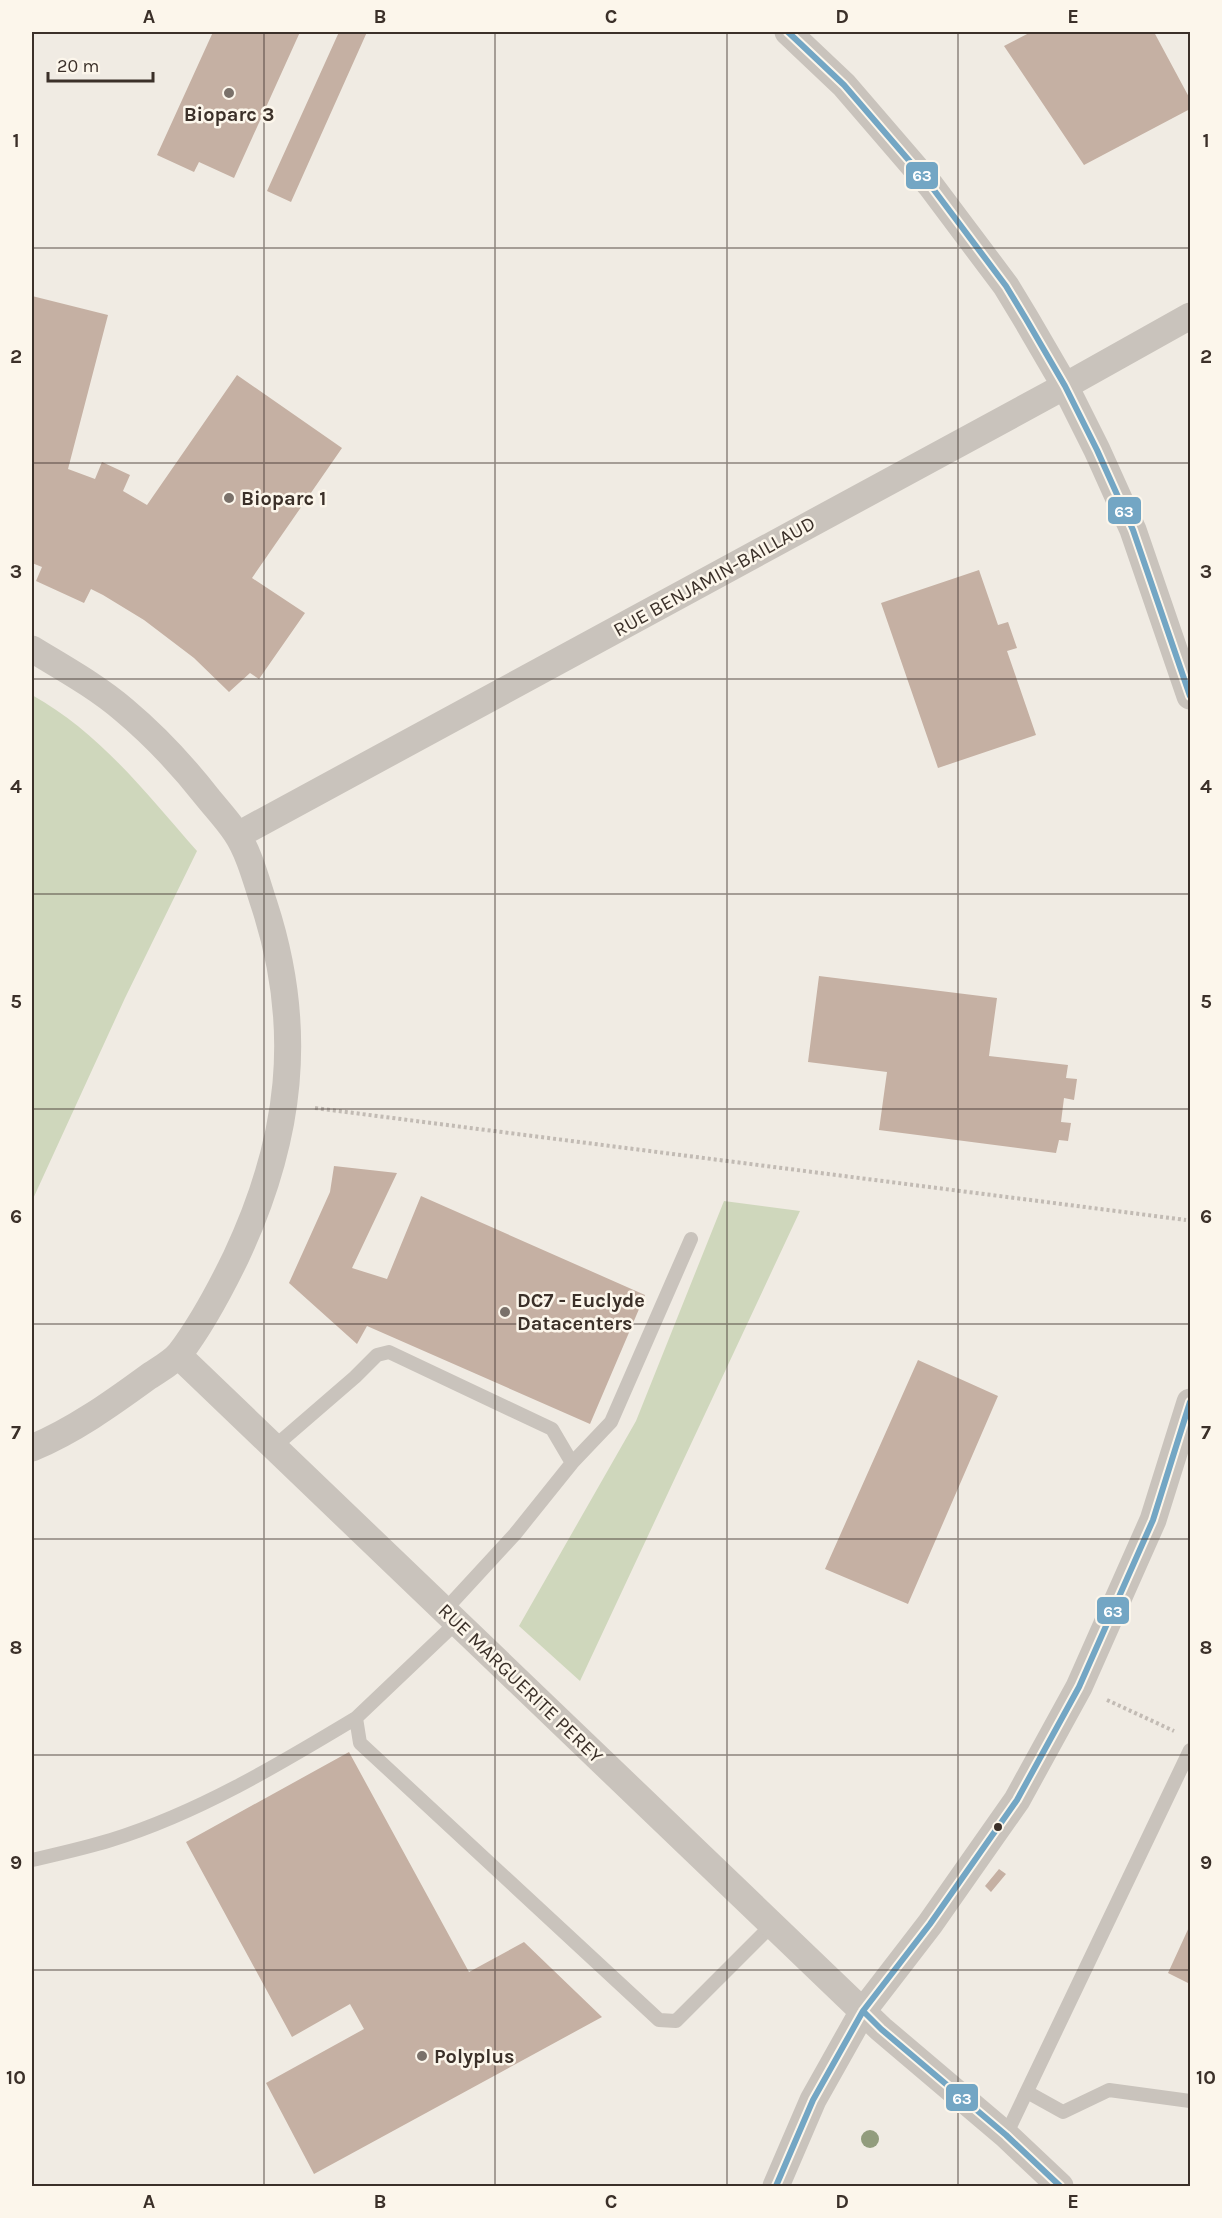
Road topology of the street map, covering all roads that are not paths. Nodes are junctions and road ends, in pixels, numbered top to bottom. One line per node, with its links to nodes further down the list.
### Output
1 (788, 32): 3 (street)
2 (1191, 316): 3 (street, RUE BENJAMIN-BAILLAUD)
3 (1065, 386): 5 (street); 6 (street, RUE BENJAMIN-BAILLAUD)
4 (32, 649): 6 (street)
5 (1191, 696)
6 (238, 835): 8 (street)
7 (691, 1239): 12 (lane)
8 (178, 1355): 10 (street); 11 (street, RUE MARGUERITE PEREY)
9 (1191, 1402): 18 (street)
10 (32, 1448)
11 (274, 1448): 12 (lane); 13 (street, RUE MARGUERITE PEREY)
12 (572, 1463): 13 (lane)
13 (451, 1616): 14 (lane); 17 (street, RUE MARGUERITE PEREY)
14 (356, 1718): 16 (lane); 17 (lane)
15 (1191, 1750): 19 (lane)
16 (32, 1860)
17 (773, 1924): 18 (street, RUE MARGUERITE PEREY)
18 (863, 2011): 21 (street, RUE MARGUERITE PEREY); 22 (street)
19 (1027, 2091): 20 (lane); 21 (lane)
20 (1191, 2101)
21 (1006, 2134): 23 (street, RUE MARGUERITE PEREY)
22 (776, 2187)
23 (1060, 2187)

